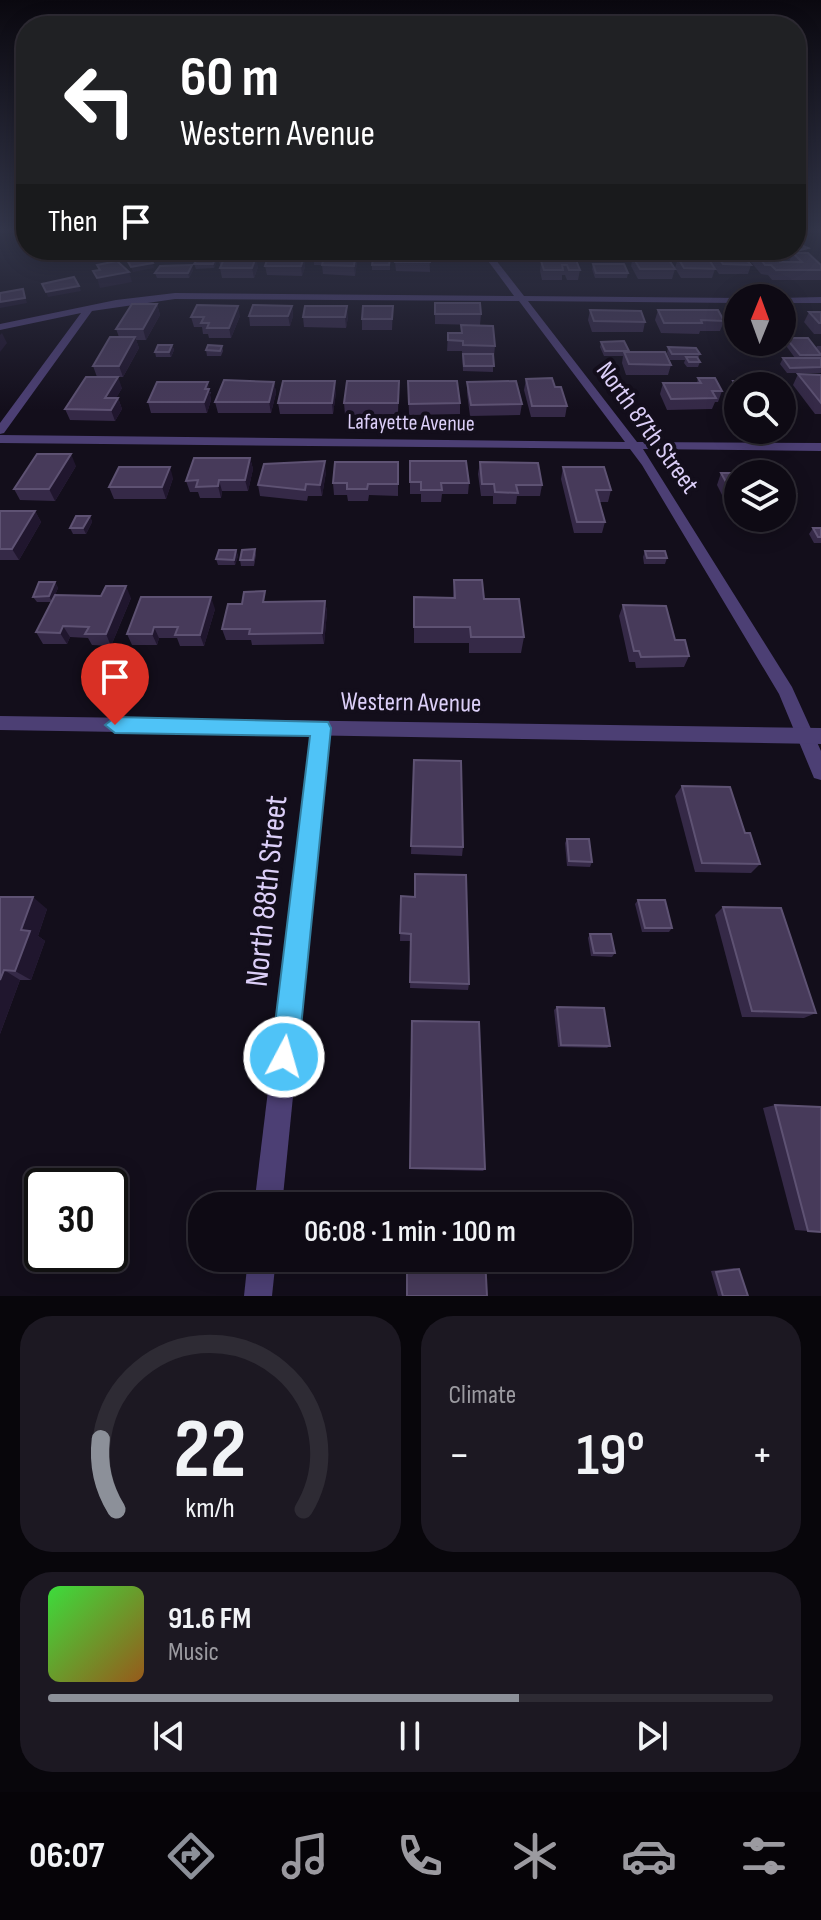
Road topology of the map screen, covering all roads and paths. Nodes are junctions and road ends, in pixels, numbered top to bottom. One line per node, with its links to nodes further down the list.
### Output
1 (514, 288): 2 (street, North 87th Street)
2 (521, 298): 3 (street); 6 (street); 10 (street, North 87th Street)
3 (724, 300)
4 (796, 300): 5 (street)
5 (821, 300)
6 (89, 309): 7 (street); 8 (street)
7 (0, 327)
8 (0, 431)
9 (0, 439): 10 (street, Lafayette Avenue)
10 (633, 445): 11 (street, Lafayette Avenue); 14 (street, North 87th Street)
11 (821, 447)
12 (0, 723): 13 (street, Western Avenue)
13 (321, 728): 14 (street, Western Avenue); 16 (street, North 88th Street)
14 (813, 736): 15 (street, North 87th Street)
15 (821, 772)
16 (270, 1192)
17 (261, 1272): 18 (street)
18 (258, 1296)

